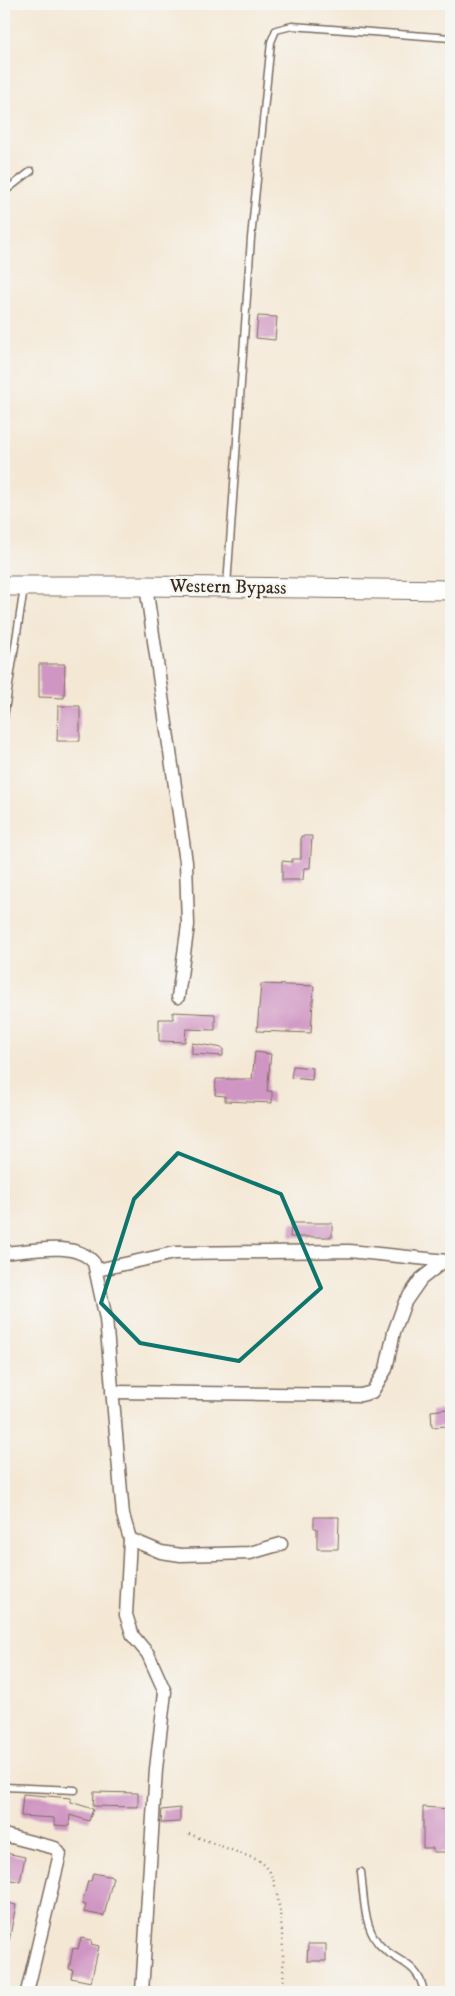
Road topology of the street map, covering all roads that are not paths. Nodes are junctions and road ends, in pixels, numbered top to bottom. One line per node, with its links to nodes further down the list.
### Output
1 (451, 38): 7 (lane)
2 (31, 171): 3 (lane)
3 (4, 192)
4 (4, 586): 5 (main road, Western Bypass)
5 (25, 586): 6 (main road, Western Bypass); 9 (lane)
6 (146, 586): 7 (main road, Western Bypass); 10 (street)
7 (226, 587): 8 (main road, Western Bypass)
8 (451, 590)
9 (4, 717)
10 (178, 997)
11 (4, 1253): 13 (street)
12 (448, 1261): 13 (street); 14 (street)
13 (97, 1270): 14 (street)
14 (112, 1392): 15 (street)
15 (130, 1539): 16 (street); 22 (street)
16 (281, 1544)
17 (4, 1787): 18 (lane)
18 (75, 1790)
19 (4, 1835): 21 (street)
20 (361, 1872): 23 (lane)
21 (27, 1992)
22 (142, 1992)
23 (424, 1992)

